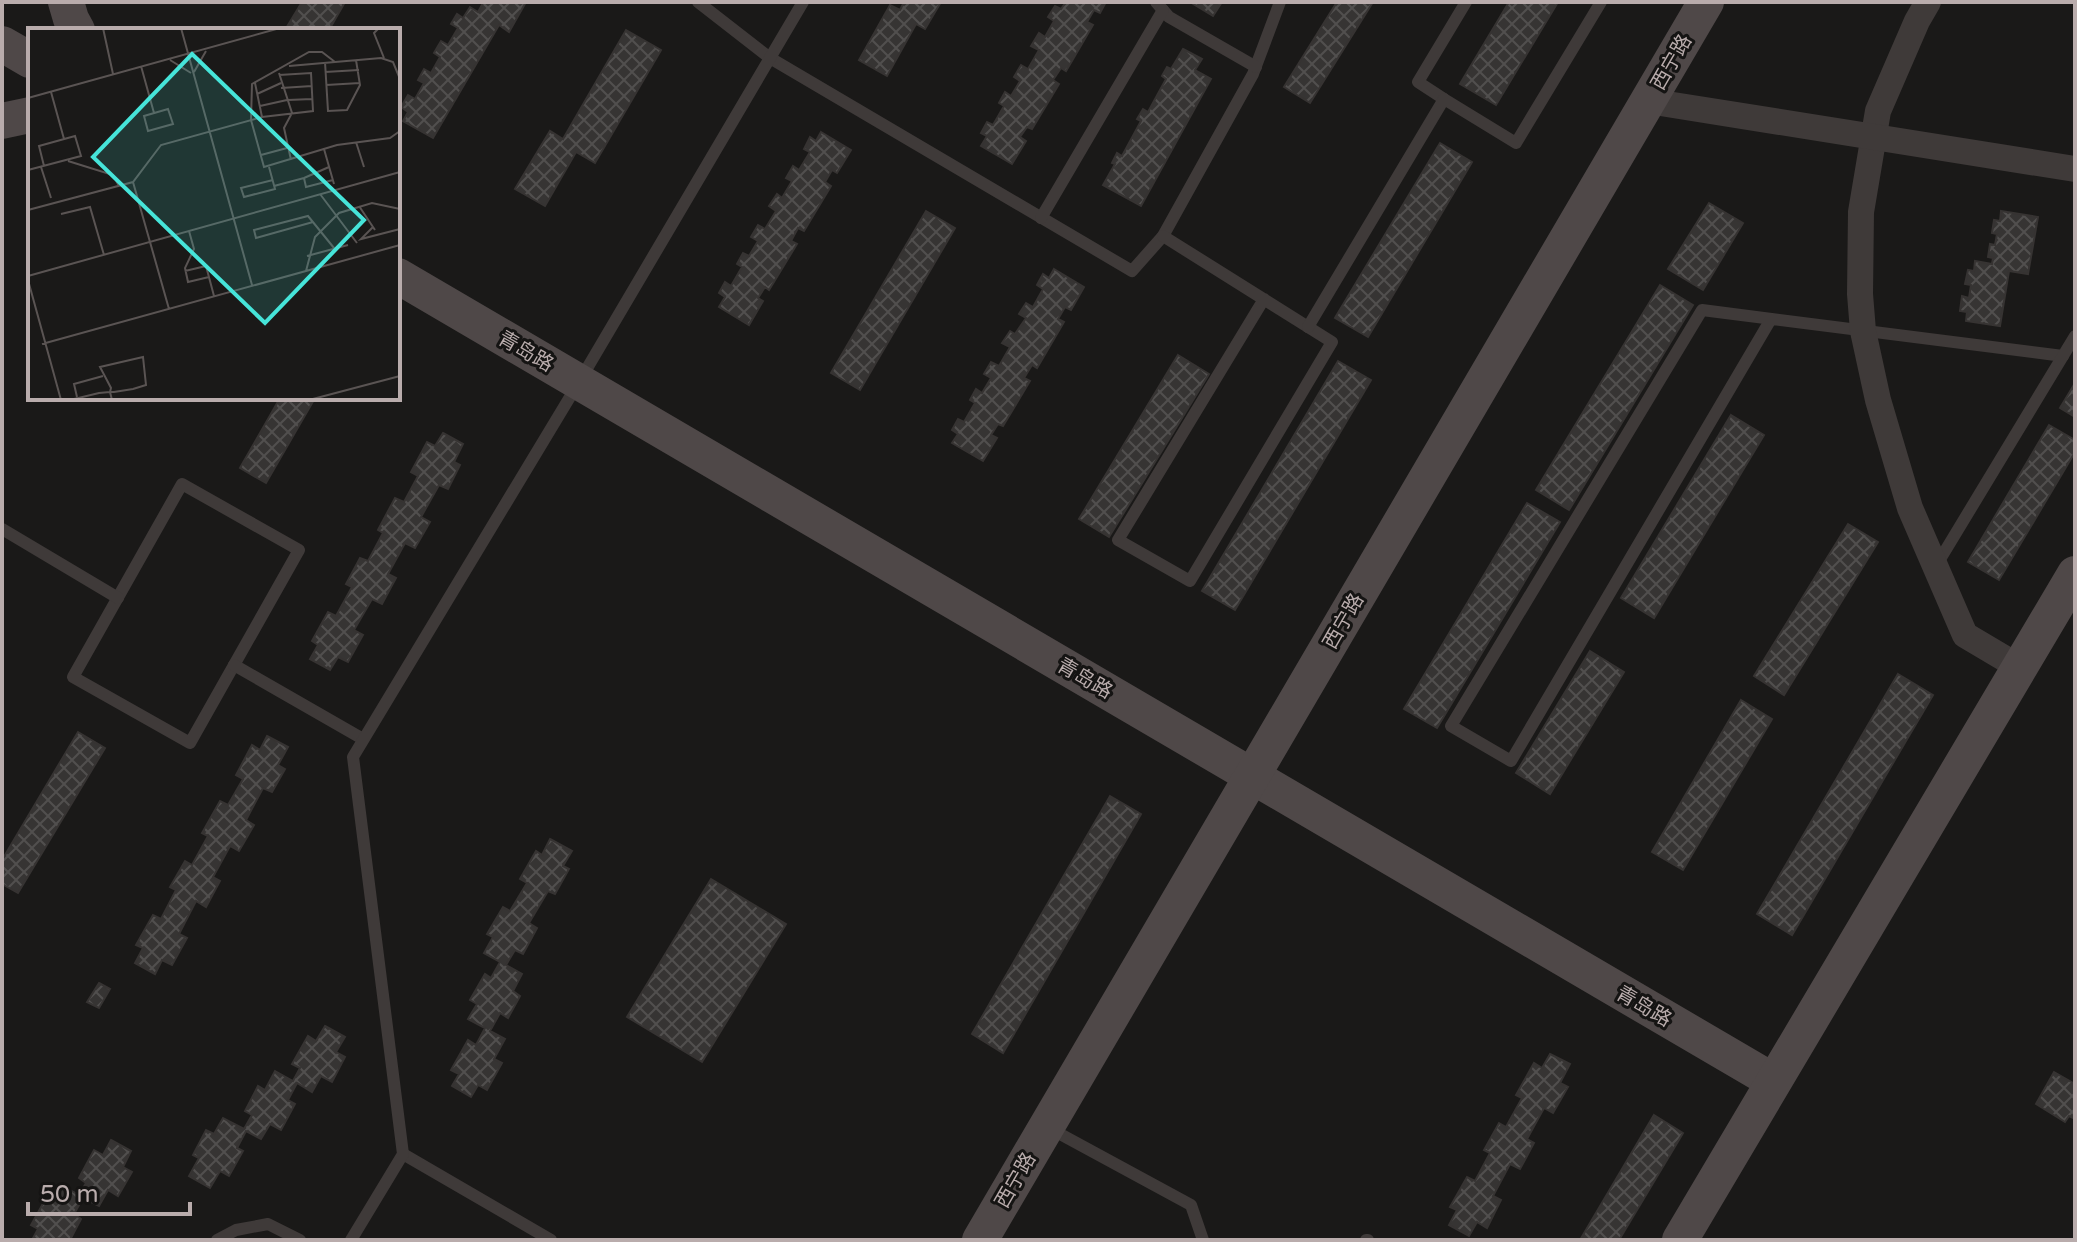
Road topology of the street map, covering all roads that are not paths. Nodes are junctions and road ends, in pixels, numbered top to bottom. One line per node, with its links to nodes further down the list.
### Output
1 (66, 2): 10 (street)
2 (698, 2): 12 (lane)
3 (803, 2): 12 (lane)
4 (1280, 2): 14 (lane)
5 (1466, 2): 15 (lane)
6 (1601, 2): 15 (lane)
7 (1706, 2): 16 (street, 西宁路)
8 (1928, 2): 19 (street)
9 (1160, 6): 14 (lane); 21 (lane)
10 (76, 28)
11 (2, 44): 13 (street)
12 (770, 58): 21 (lane); 30 (lane)
13 (28, 59)
14 (1256, 67): 22 (lane)
15 (1444, 99): 26 (lane)
16 (1648, 101): 19 (street); 38 (street, 西宁路)
17 (28, 115): 18 (street)
18 (2, 121)
19 (1874, 138): 20 (street); 27 (street)
20 (2075, 169)
21 (1041, 218): 22 (lane)
22 (1163, 236): 24 (lane)
23 (400, 277): 30 (street, 青岛路)
24 (1264, 299): 26 (lane); 26 (lane)
25 (1771, 319): 25 (lane); 27 (lane)
26 (1308, 327)
27 (1863, 331): 29 (lane); 32 (street)
28 (2075, 336): 29 (lane)
29 (2063, 356): 32 (lane)
30 (579, 382): 37 (lane); 38 (street, 青岛路)
31 (2, 529): 34 (lane)
32 (1935, 566): 36 (street)
33 (2075, 574): 36 (street)
34 (118, 598): 35 (lane); 35 (lane)
35 (234, 665): 37 (lane)
36 (2019, 667): 39 (street)
37 (363, 739): 41 (lane)
38 (1252, 776): 39 (street, 青岛路); 40 (street, 西宁路)
39 (1773, 1081): 48 (street)
40 (1047, 1126): 46 (street, 西宁路); 47 (lane)
41 (403, 1154): 44 (lane); 45 (lane)
42 (217, 1240): 43 (lane)
43 (300, 1240)
44 (351, 1240)
45 (551, 1240)
46 (980, 1240)
47 (1203, 1240)
48 (1680, 1240)

